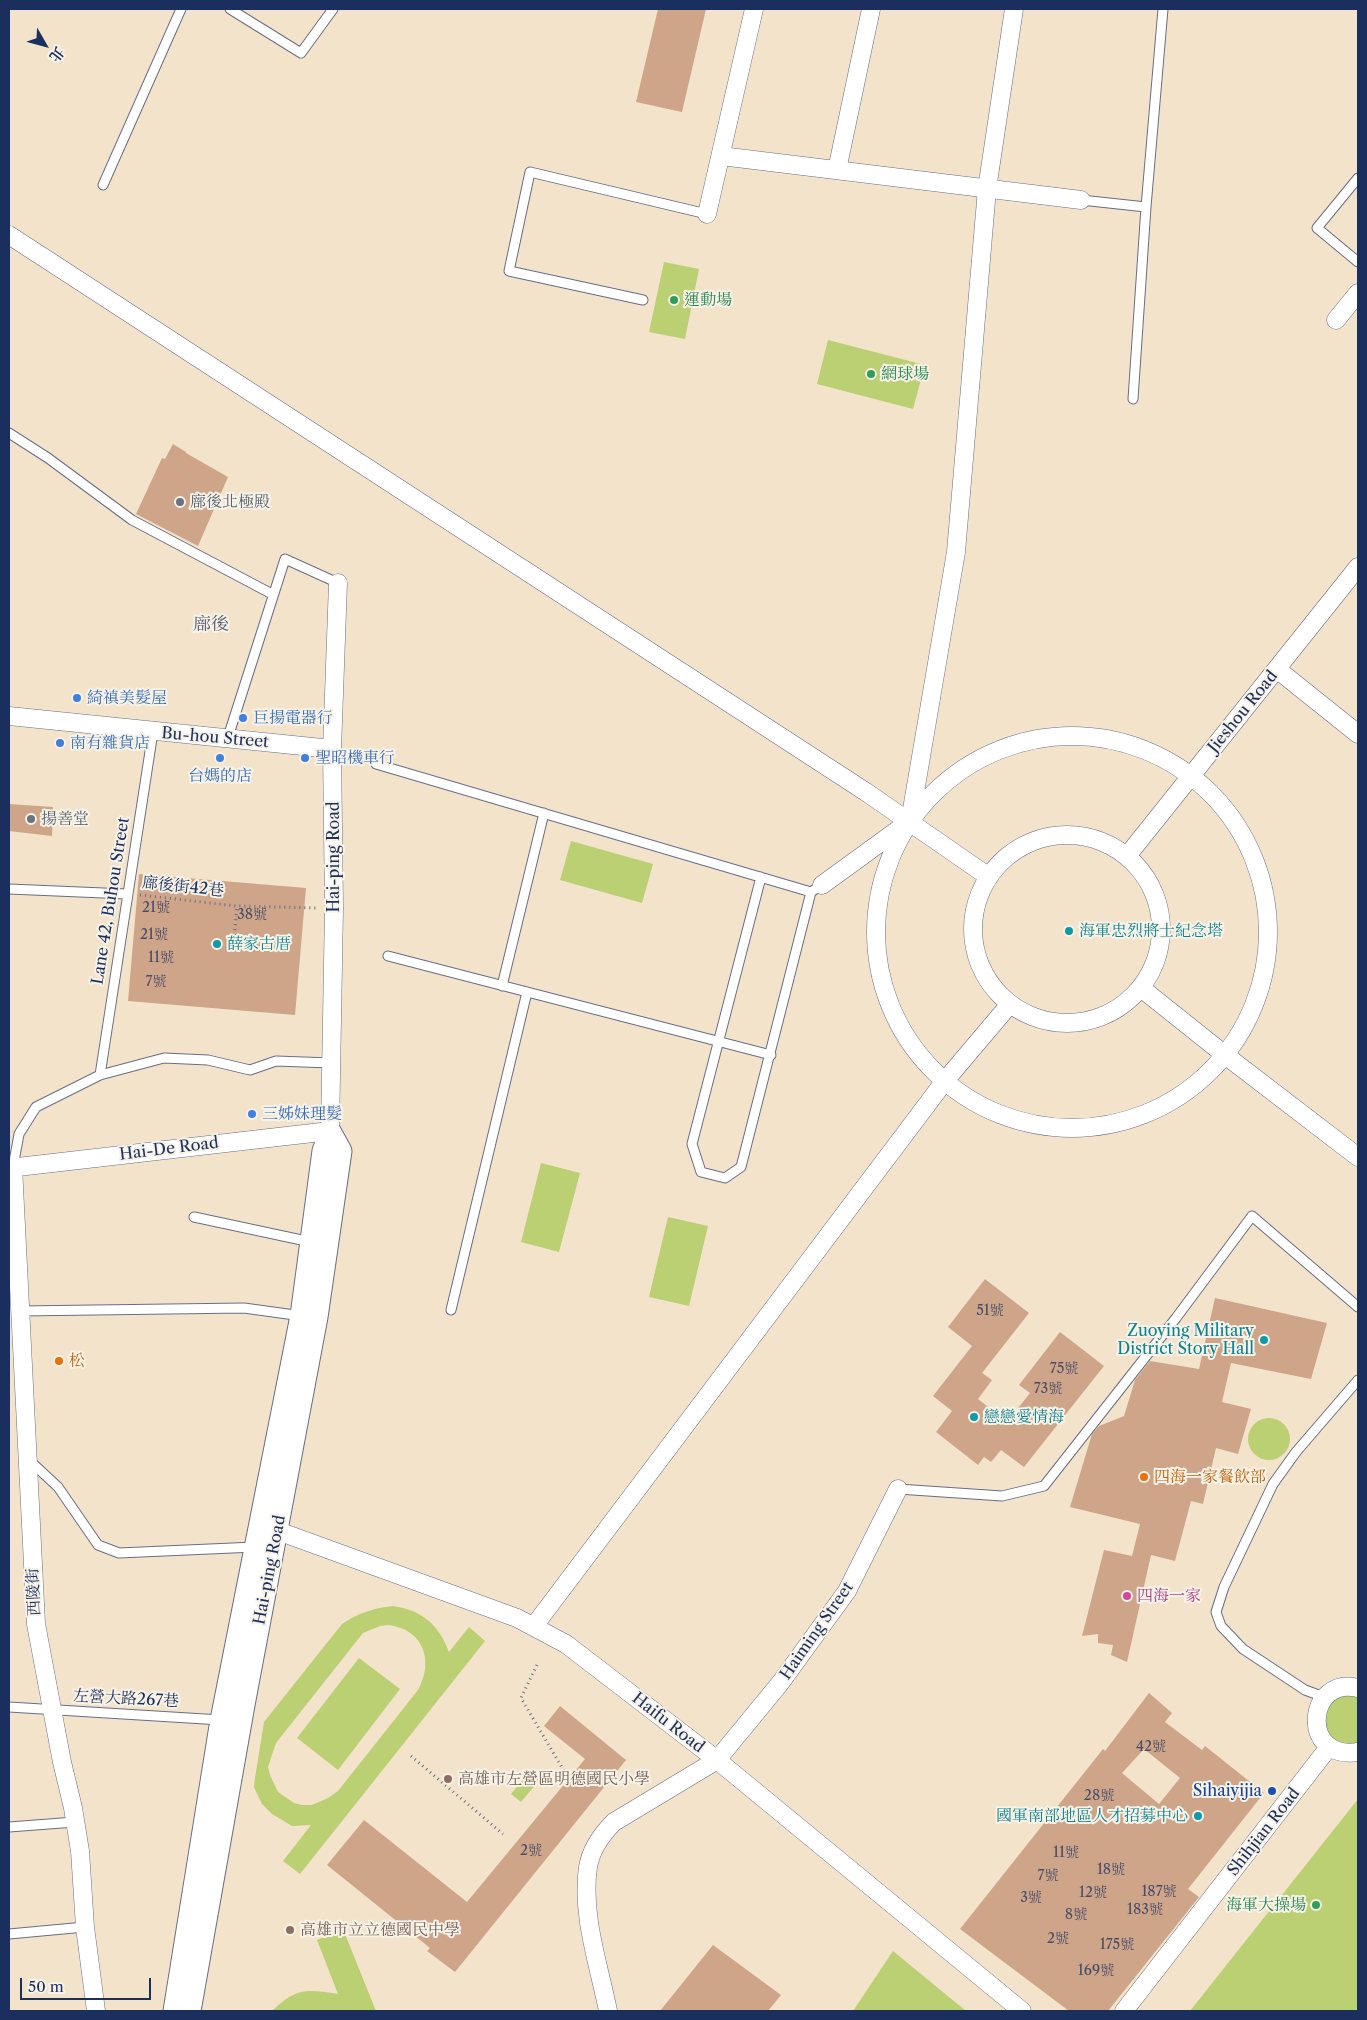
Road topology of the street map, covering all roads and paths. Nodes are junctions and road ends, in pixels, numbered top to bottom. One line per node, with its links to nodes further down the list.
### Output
1 (181, 9): 11 (lane)
2 (230, 9): 3 (lane)
3 (333, 9)
4 (754, 9): 8 (street)
5 (870, 9): 9 (street)
6 (1014, 9): 12 (street)
7 (1163, 9): 14 (lane)
8 (721, 156): 9 (street); 15 (street)
9 (836, 170): 12 (street)
10 (1358, 178): 17 (lane)
11 (103, 185)
12 (987, 188): 13 (street); 35 (street)
13 (1081, 200): 14 (lane)
14 (1146, 207): 21 (lane)
15 (707, 214): 19 (lane)
16 (9, 235): 35 (street)
17 (1358, 262)
18 (1358, 294): 20 (street)
19 (643, 300)
20 (1336, 320)
21 (1133, 399)
22 (9, 433): 25 (lane)
23 (1358, 567): 26 (street, Jieshou Road)
24 (338, 582): 25 (lane); 31 (street, Hai-ping Road)
25 (272, 594): 30 (lane)
26 (1278, 670): 29 (street); 33 (street, Jieshou Road)
27 (9, 716): 28 (street, Bu-hou Street)
28 (153, 732): 30 (street, Bu-hou Street); 41 (lane, Lane 42, Buhou Street)
29 (1358, 734)
30 (228, 737): 31 (street, Bu-hou Street)
31 (332, 749): 43 (street, Hai-ping Road)
32 (376, 764): 34 (lane)
33 (1193, 775): 35 (street); 36 (street, Jieshou Road); 52 (street)
34 (544, 813): 37 (lane); 46 (lane)
35 (910, 822): 38 (street); 39 (street); 55 (street)
36 (1126, 856): 38 (street); 47 (street)
37 (761, 877): 39 (lane); 50 (lane)
38 (989, 877): 49 (street)
39 (816, 888): 51 (lane)
40 (9, 889): 41 (lane)
41 (127, 894): 42 (path, 廍後街42巷); 54 (lane, Lane 42, Buhou Street)
42 (237, 906): 43 (path, 廍後街42巷); 44 (path)
43 (334, 908): 53 (street, Hai-ping Road)
44 (234, 940)
45 (388, 956): 46 (lane)
46 (502, 986): 48 (lane)
47 (1141, 988): 49 (street); 52 (street)
48 (527, 992): 50 (lane); 62 (lane)
49 (1010, 1004): 55 (street)
50 (720, 1042): 51 (lane); 51 (lane)
51 (770, 1055)
52 (1225, 1055): 55 (street); 57 (street)
53 (331, 1063): 54 (lane); 56 (street, Hai-ping Road)
54 (100, 1076): 58 (lane)
55 (944, 1082): 70 (street)
56 (330, 1131): 58 (street, Hai-De Road); 60 (street, Hai-ping Road)
57 (1358, 1157)
58 (11, 1168): 63 (street, 西陵街)
59 (194, 1217): 60 (lane)
60 (320, 1242): 64 (street, Hai-ping Road)
61 (1358, 1307): 68 (lane)
62 (451, 1310)
63 (20, 1311): 64 (lane); 65 (street, 西陵街)
64 (309, 1316): 69 (street, Hai-ping Road)
65 (16, 1379): 67 (street, 西陵街)
66 (1358, 1380): 73 (lane)
67 (27, 1458): 69 (lane); 75 (street, 西陵街)
68 (898, 1489): 80 (street, Haiming Street)
69 (267, 1538): 70 (street, Haifu Road); 76 (street, Hai-ping Road)
70 (534, 1626): 80 (street, Haifu Road)
71 (537, 1665): 81 (path)
72 (1358, 1688): 73 (street)
73 (1324, 1697): 77 (street)
74 (9, 1707): 75 (lane, 左營大路267巷)
75 (52, 1710): 76 (lane, 左營大路267巷); 82 (street, 西陵街)
76 (231, 1720): 87 (street, Hai-ping Road)
77 (1329, 1747): 78 (street); 93 (street, Shihjian Road)
78 (1358, 1752)
79 (411, 1756): 84 (path)
80 (717, 1760): 91 (street, Haiming Street); 92 (street, Haifu Road)
81 (564, 1771)
82 (75, 1822): 83 (lane); 85 (street, 西陵街)
83 (9, 1827)
84 (503, 1834)
85 (85, 1927): 86 (lane); 88 (street, 西陵街)
86 (9, 1934)
87 (186, 1981): 89 (street, Hai-ping Road); 90 (street, Hai-ping Road)
88 (96, 2011)
89 (174, 2011)
90 (190, 2011)
91 (608, 2011)
92 (1022, 2011)
93 (1124, 2011)

